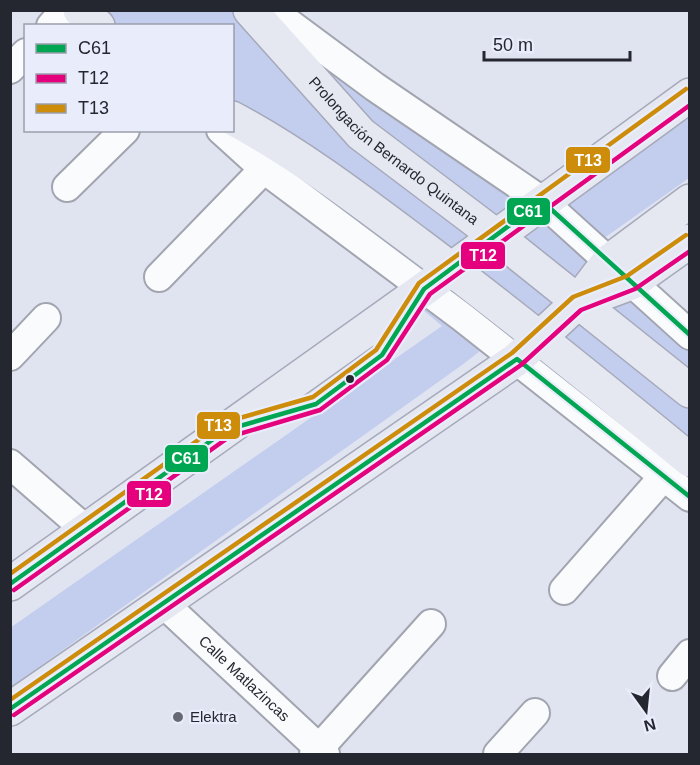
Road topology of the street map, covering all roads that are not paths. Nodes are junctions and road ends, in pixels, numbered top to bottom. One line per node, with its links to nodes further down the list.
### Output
1 (65, 10): 5 (street)
2 (80, 10): 6 (main road)
3 (250, 10): 17 (main road, Prolongación Bernardo Quintana)
4 (271, 10): 15 (street, Prolongación Bernardo Quintana)
5 (53, 24)
6 (96, 24)
7 (24, 55): 8 (street)
8 (10, 69)
9 (690, 95): 15 (main road)
10 (234, 119): 19 (main road)
11 (123, 132): 14 (street)
12 (223, 132): 13 (street)
13 (264, 169): 21 (street); 22 (street)
14 (67, 186)
15 (542, 201): 17 (main road); 20 (street, Prolongación Bernardo Quintana)
16 (690, 201): 20 (main road)
17 (496, 236): 19 (main road); 23 (main road, Prolongación Bernardo Quintana)
18 (690, 241): 20 (main road)
19 (451, 269): 22 (main road); 26 (main road)
20 (619, 273): 23 (main road); 25 (street, Prolongación Bernardo Quintana)
21 (159, 277)
22 (424, 289): 28 (street); 33 (main road)
23 (577, 303): 26 (main road); 29 (main road, Prolongación Bernardo Quintana)
24 (46, 318): 27 (street)
25 (690, 335)
26 (540, 336): 28 (main road); 31 (main road)
27 (10, 356)
28 (517, 359): 31 (street); 36 (main road)
29 (690, 391)
30 (10, 464): 33 (street)
31 (677, 468): 32 (street); 35 (street)
32 (690, 497)
33 (86, 530): 34 (main road)
34 (10, 584)
35 (564, 590)
36 (163, 603): 38 (main road); 40 (street, Calle Matlazincas)
37 (431, 624): 40 (street)
38 (10, 709)
39 (535, 713): 41 (street)
40 (319, 753)
41 (498, 754)

